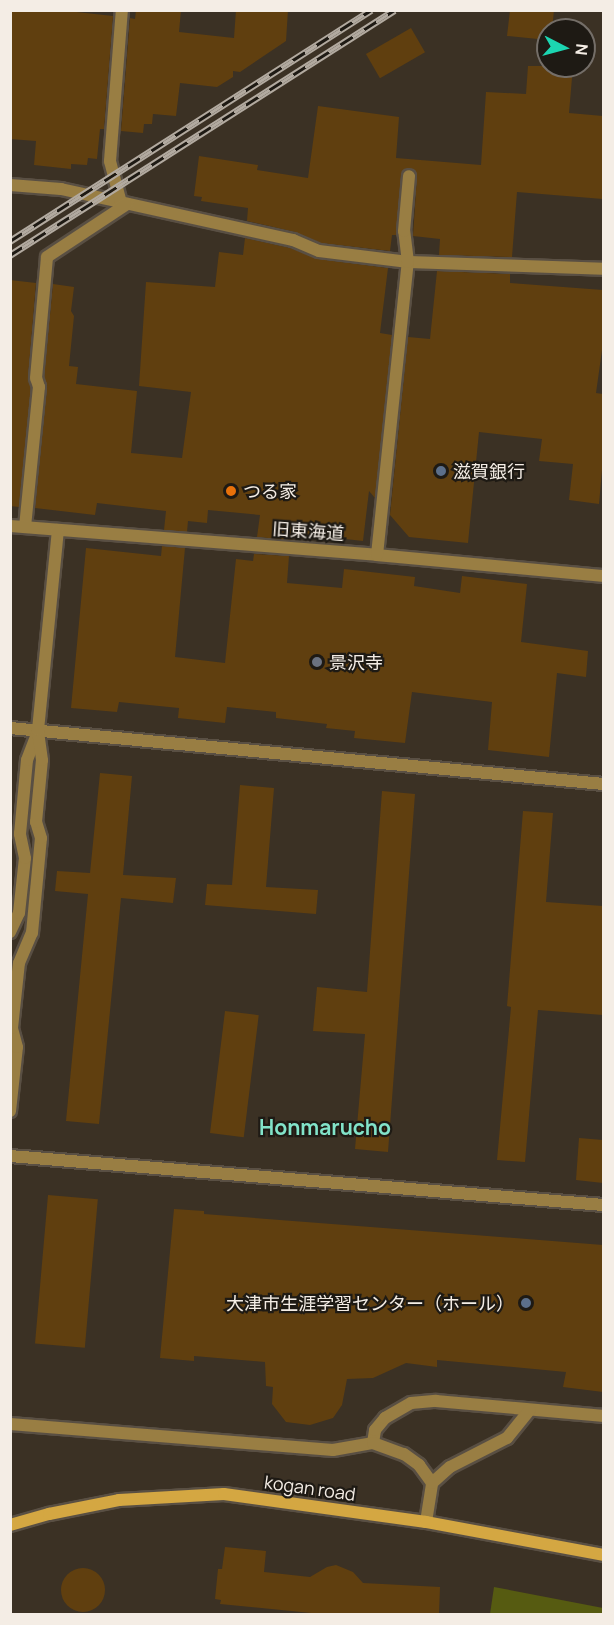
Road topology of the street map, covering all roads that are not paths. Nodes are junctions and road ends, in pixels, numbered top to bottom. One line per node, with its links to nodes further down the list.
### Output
1 (122, 10): 4 (street)
2 (409, 176): 5 (street)
3 (10, 185): 4 (street)
4 (124, 204): 5 (street); 8 (street)
5 (408, 262): 6 (street); 10 (street)
6 (603, 269)
7 (10, 525): 8 (street, 旧東海道)
8 (25, 527): 9 (street, 旧東海道)
9 (58, 530): 10 (street, 旧東海道); 13 (street)
10 (377, 555): 11 (street, 旧東海道)
11 (603, 576)
12 (10, 728): 13 (street)
13 (38, 730): 14 (street); 15 (street); 16 (street)
14 (603, 784)
15 (10, 932)
16 (10, 1111)
17 (10, 1156): 18 (street)
18 (603, 1205)
19 (530, 1410): 20 (street); 22 (street); 23 (street)
20 (603, 1416)
21 (10, 1424): 22 (street)
22 (373, 1443): 23 (street)
23 (432, 1483): 24 (street)
24 (426, 1522): 25 (main road, kogan road); 26 (main road, kogan road)
25 (10, 1525)
26 (603, 1555)

